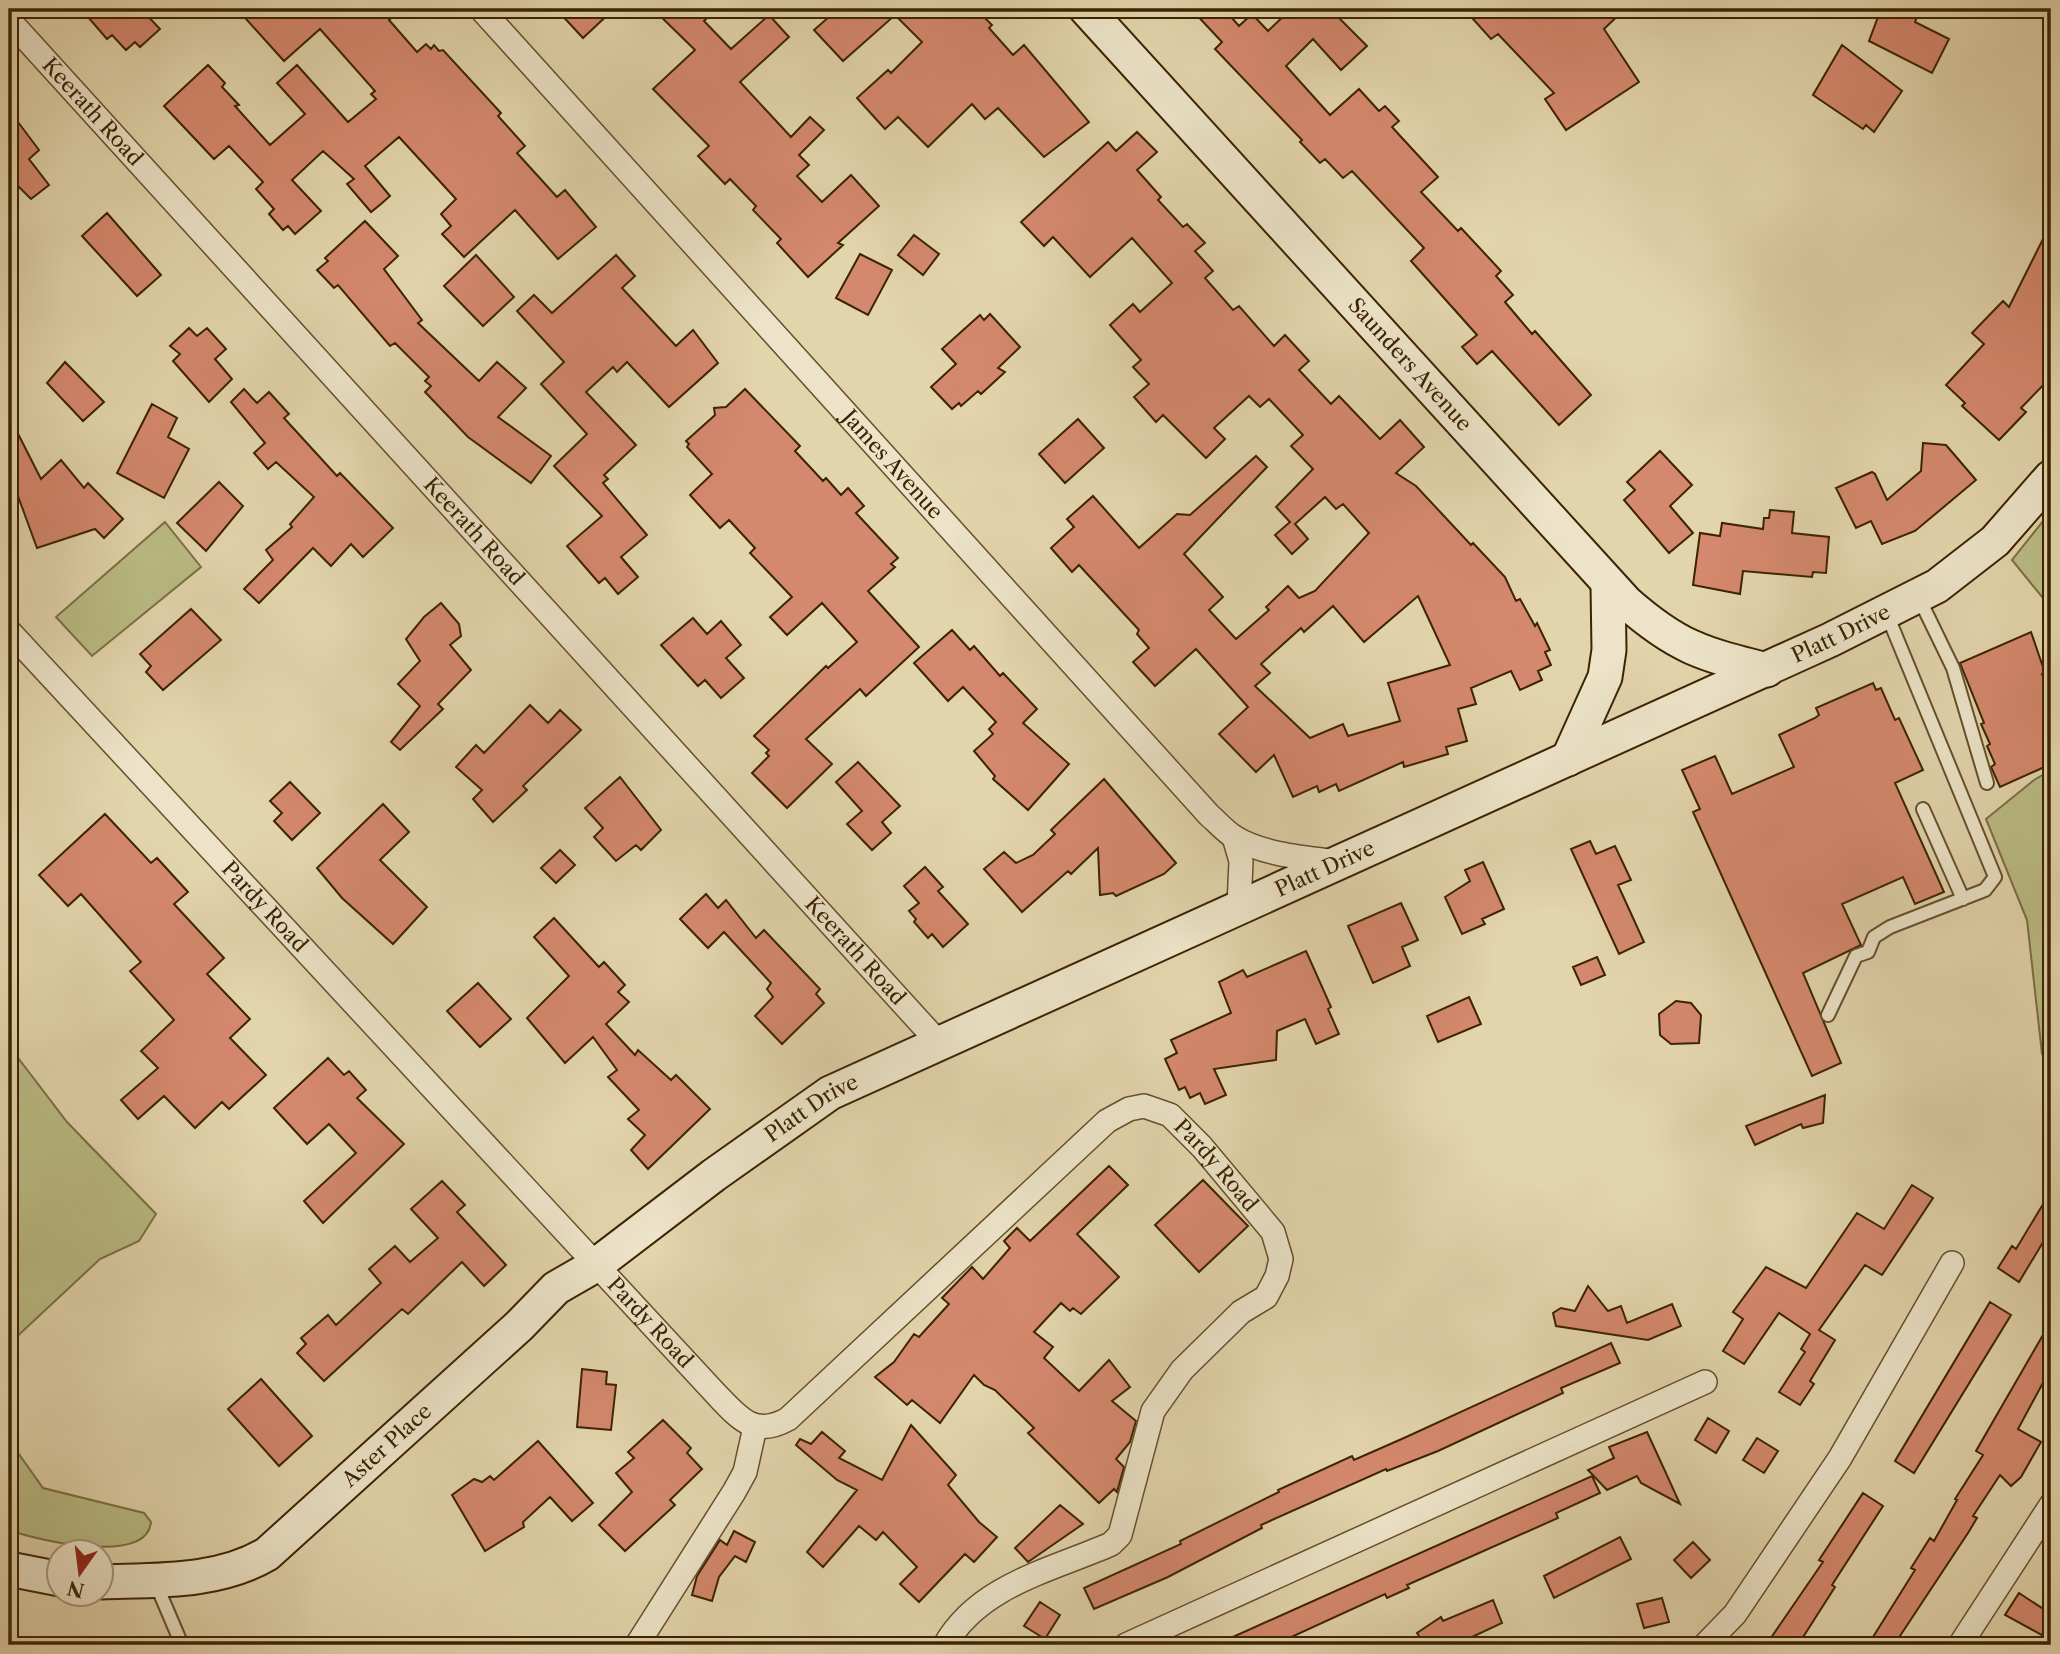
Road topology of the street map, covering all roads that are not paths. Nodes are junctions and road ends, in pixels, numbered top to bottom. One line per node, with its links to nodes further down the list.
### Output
1 (14, 9): 4 (street)
2 (481, 9): 15 (street, James Avenue)
3 (1086, 9): 7 (street, Saunders Avenue)
4 (9, 15)
5 (9, 20): 20 (street, Keerath Road)
6 (2051, 477): 8 (street, Platt Drive)
7 (1608, 585): 11 (street, Saunders Avenue); 12 (street)
8 (1918, 596): 9 (street, Platt Drive); 13 (lane)
9 (1886, 612): 11 (street, Platt Drive); 17 (lane)
10 (9, 631): 22 (street, Pardy Road)
11 (1767, 670): 12 (street, Platt Drive)
12 (1568, 759): 16 (street, Platt Drive)
13 (1987, 783)
14 (1923, 808): 17 (lane)
15 (1234, 837): 16 (street, James Avenue); 18 (street)
16 (1339, 862): 18 (street, Platt Drive)
17 (1963, 899): 19 (lane)
18 (1239, 906): 20 (street, Platt Drive)
19 (1828, 1015)
20 (939, 1043): 22 (street, Platt Drive)
21 (1952, 1263): 34 (street)
22 (596, 1265): 24 (street, Pardy Road); 28 (street, Aster Place)
23 (1705, 1382): 33 (street)
24 (755, 1427): 31 (street); 32 (street, Pardy Road)
25 (2051, 1505): 35 (street)
26 (9, 1569): 27 (street)
27 (46, 1576)
28 (154, 1580): 29 (street, Aster Place); 30 (lane)
29 (116, 1581)
30 (182, 1645)
31 (637, 1645)
32 (945, 1645)
33 (1126, 1645)
34 (1705, 1645)
35 (1960, 1645)

